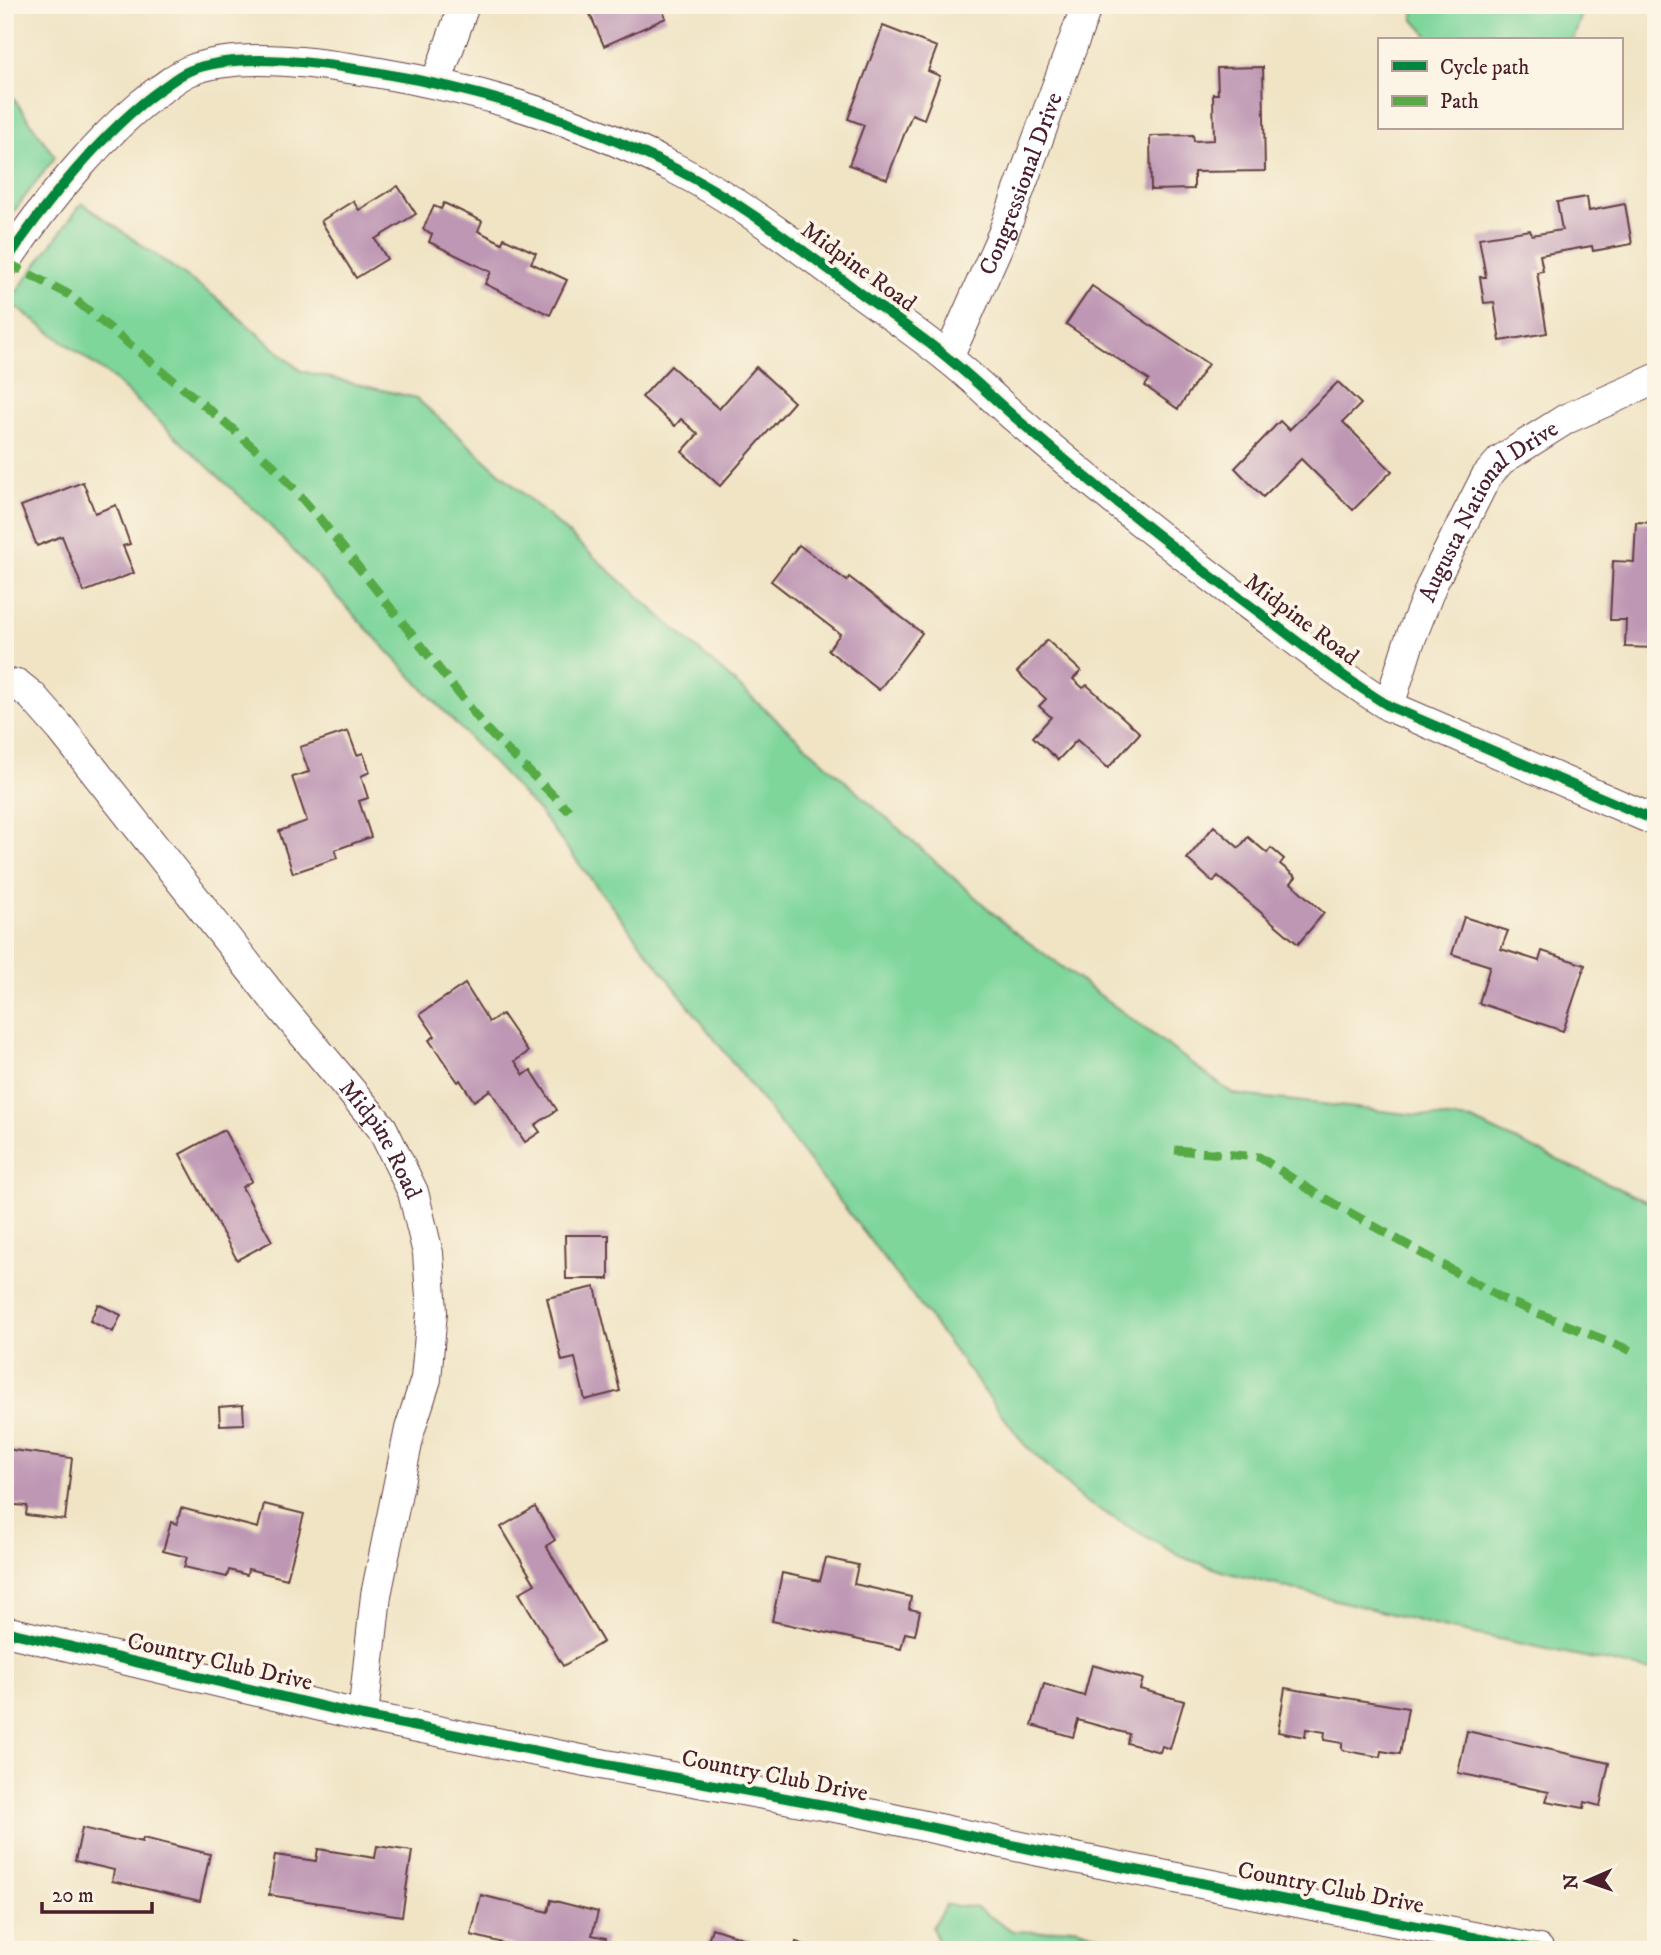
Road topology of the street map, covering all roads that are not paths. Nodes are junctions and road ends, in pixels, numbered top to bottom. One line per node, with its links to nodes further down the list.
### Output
1 (464, 5): 3 (street)
2 (1087, 5): 5 (street, Congressional Drive)
3 (436, 83): 4 (street, Midpine Road); 5 (street, Midpine Road)
4 (5, 263)
5 (948, 358): 8 (street, Midpine Road)
6 (1656, 379): 8 (street, Augusta National Drive)
7 (5, 688): 11 (street, Midpine Road)
8 (1390, 706): 9 (street, Midpine Road)
9 (1656, 821)
10 (5, 1631): 11 (street, Country Club Drive)
11 (363, 1716): 12 (street, Country Club Drive)
12 (1539, 1950)

